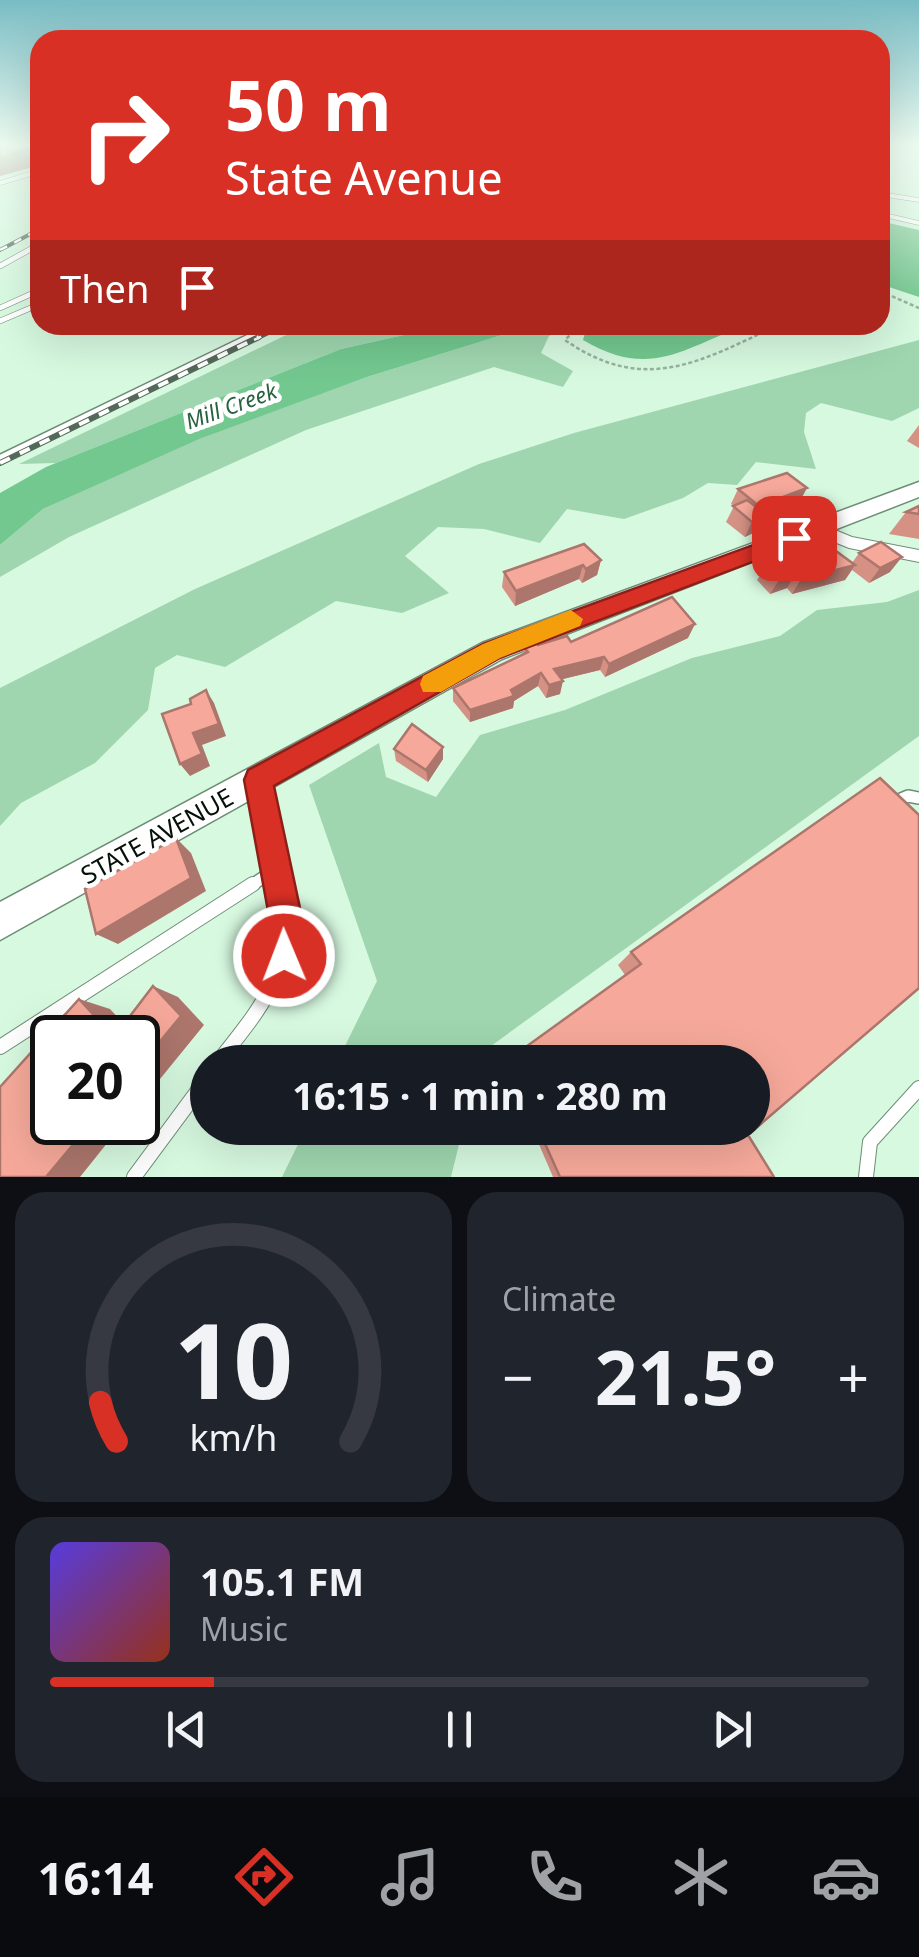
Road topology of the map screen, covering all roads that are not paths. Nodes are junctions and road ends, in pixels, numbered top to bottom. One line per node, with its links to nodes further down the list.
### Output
1 (890, 216): 2 (lane)
2 (919, 223)
3 (30, 250): 4 (lane)
4 (0, 266)
5 (30, 294): 6 (lane)
6 (0, 308)
7 (30, 308): 8 (lane)
8 (0, 321)
9 (255, 335): 10 (lane)
10 (0, 458)
11 (919, 489): 12 (main road, STATE AVENUE)
12 (818, 529): 13 (street); 14 (main road, STATE AVENUE)
13 (919, 556)
14 (258, 780): 17 (lane); 18 (main road, STATE AVENUE)
15 (919, 798): 16 (lane)
16 (886, 811)
17 (276, 869): 19 (lane); 20 (lane)
18 (0, 922)
19 (231, 1045)
20 (0, 1048)
21 (919, 1088): 24 (lane)
22 (190, 1102): 23 (lane)
23 (134, 1177)
24 (866, 1177)

